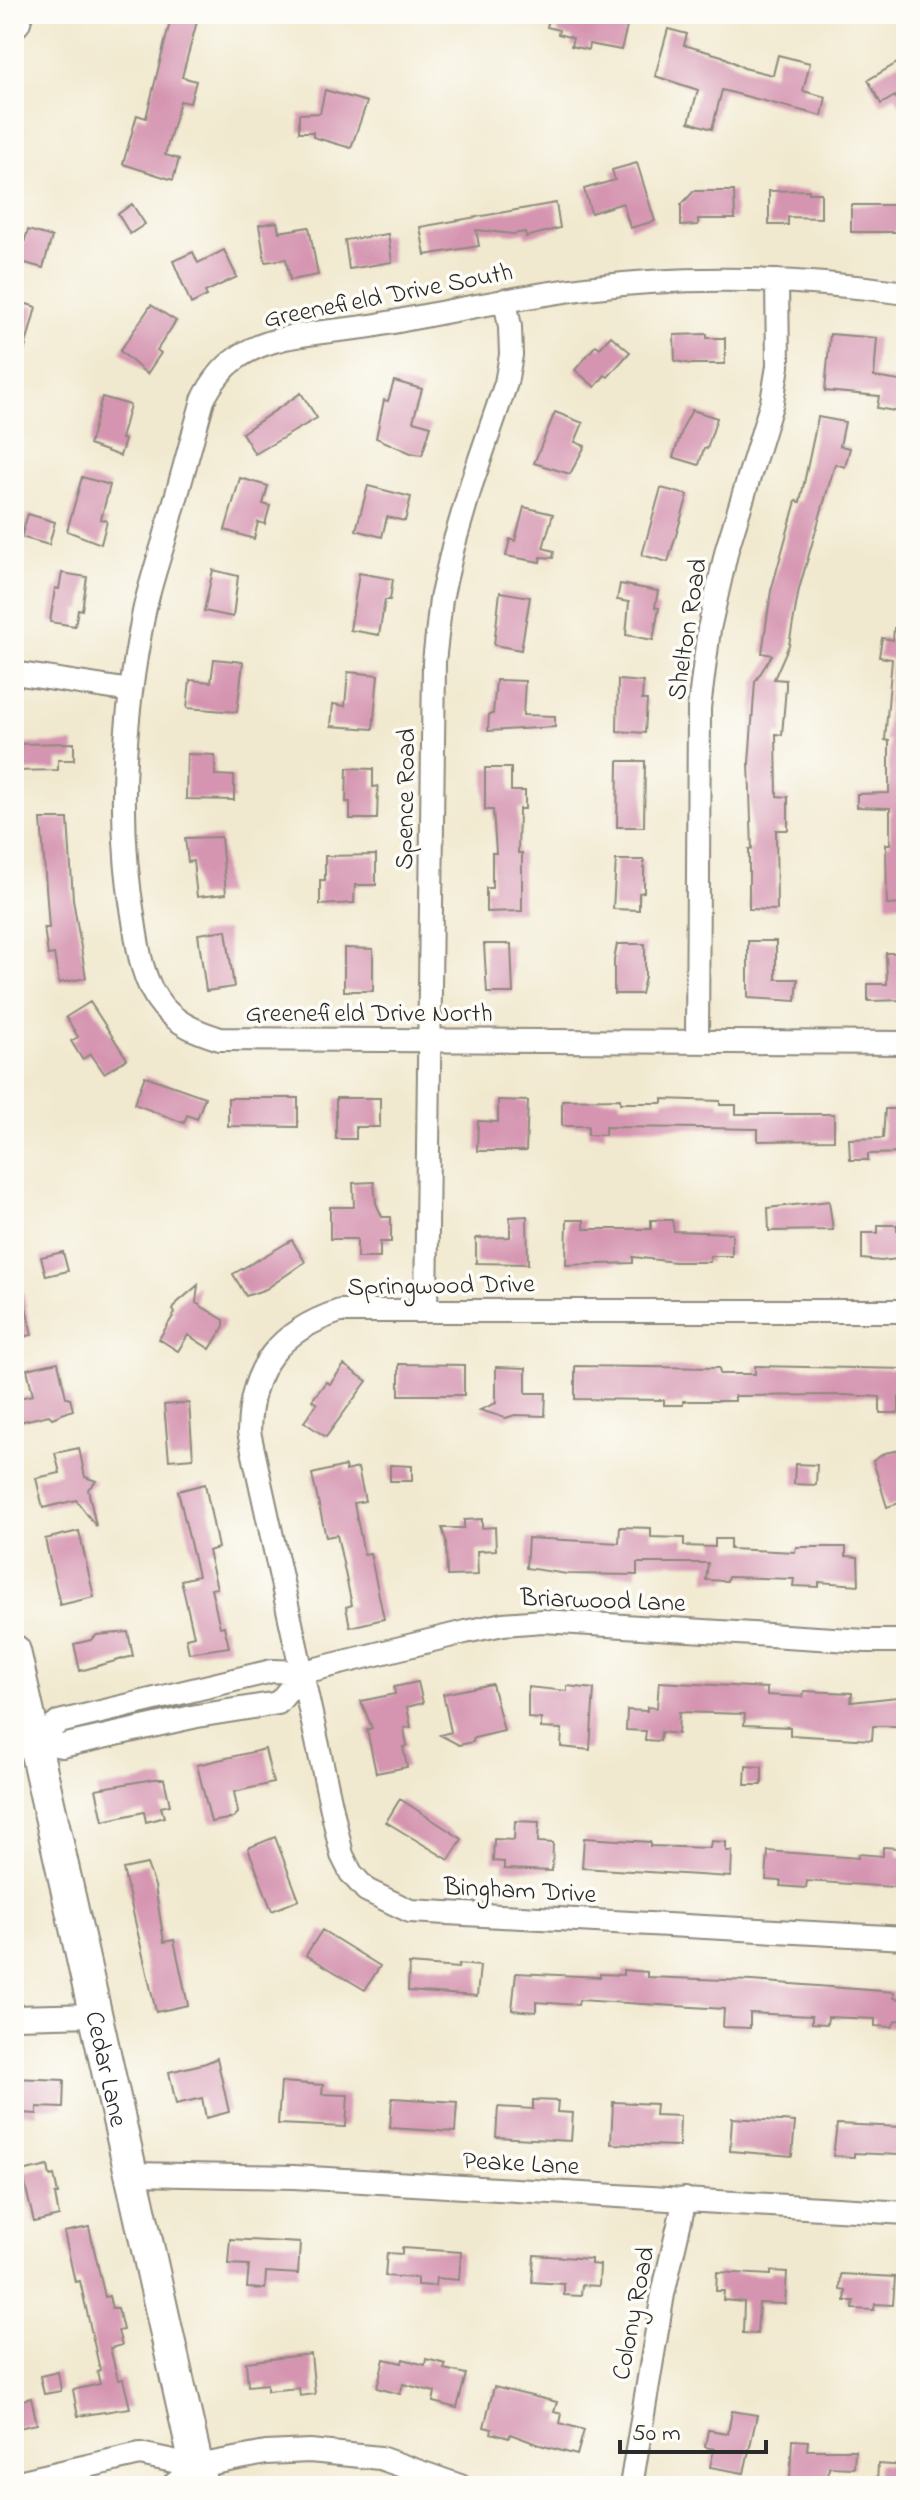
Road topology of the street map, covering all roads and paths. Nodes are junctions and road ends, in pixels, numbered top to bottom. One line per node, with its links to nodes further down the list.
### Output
1 (16, 14): 2 (main road)
2 (14, 21)
3 (777, 281): 4 (street, Greenefield Drive South); 5 (street, Greenefield Drive South); 9 (street, Shelton Road)
4 (906, 293)
5 (505, 300): 7 (street, Greenefield Drive South); 8 (street, Spence Road)
6 (14, 673): 7 (street)
7 (131, 691): 8 (street, Greenefield Drive North)
8 (428, 1040): 9 (street, Greenefield Drive North); 11 (street, Spence Road)
9 (697, 1041): 10 (street, Greenefield Drive North)
10 (906, 1043)
11 (426, 1311): 12 (street, Springwood Drive); 15 (street, Springwood Drive)
12 (906, 1311)
13 (906, 1641): 15 (street, Briarwood Lane)
14 (14, 1651): 16 (main road, Cedar Lane)
15 (304, 1672): 16 (street, Briarwood Lane); 16 (street); 17 (street, Bingham Drive)
16 (24, 1740): 18 (main road, Cedar Lane)
17 (906, 1938)
18 (96, 2015): 19 (street); 20 (main road, Cedar Lane)
19 (14, 2017)
20 (132, 2174): 21 (street, Peake Lane); 23 (main road, Cedar Lane)
21 (685, 2199): 22 (street, Peake Lane); 27 (street, Colony Road)
22 (906, 2213)
23 (199, 2476): 24 (street); 25 (street); 26 (street)
24 (14, 2483)
25 (172, 2486)
26 (460, 2486)
27 (631, 2486)

